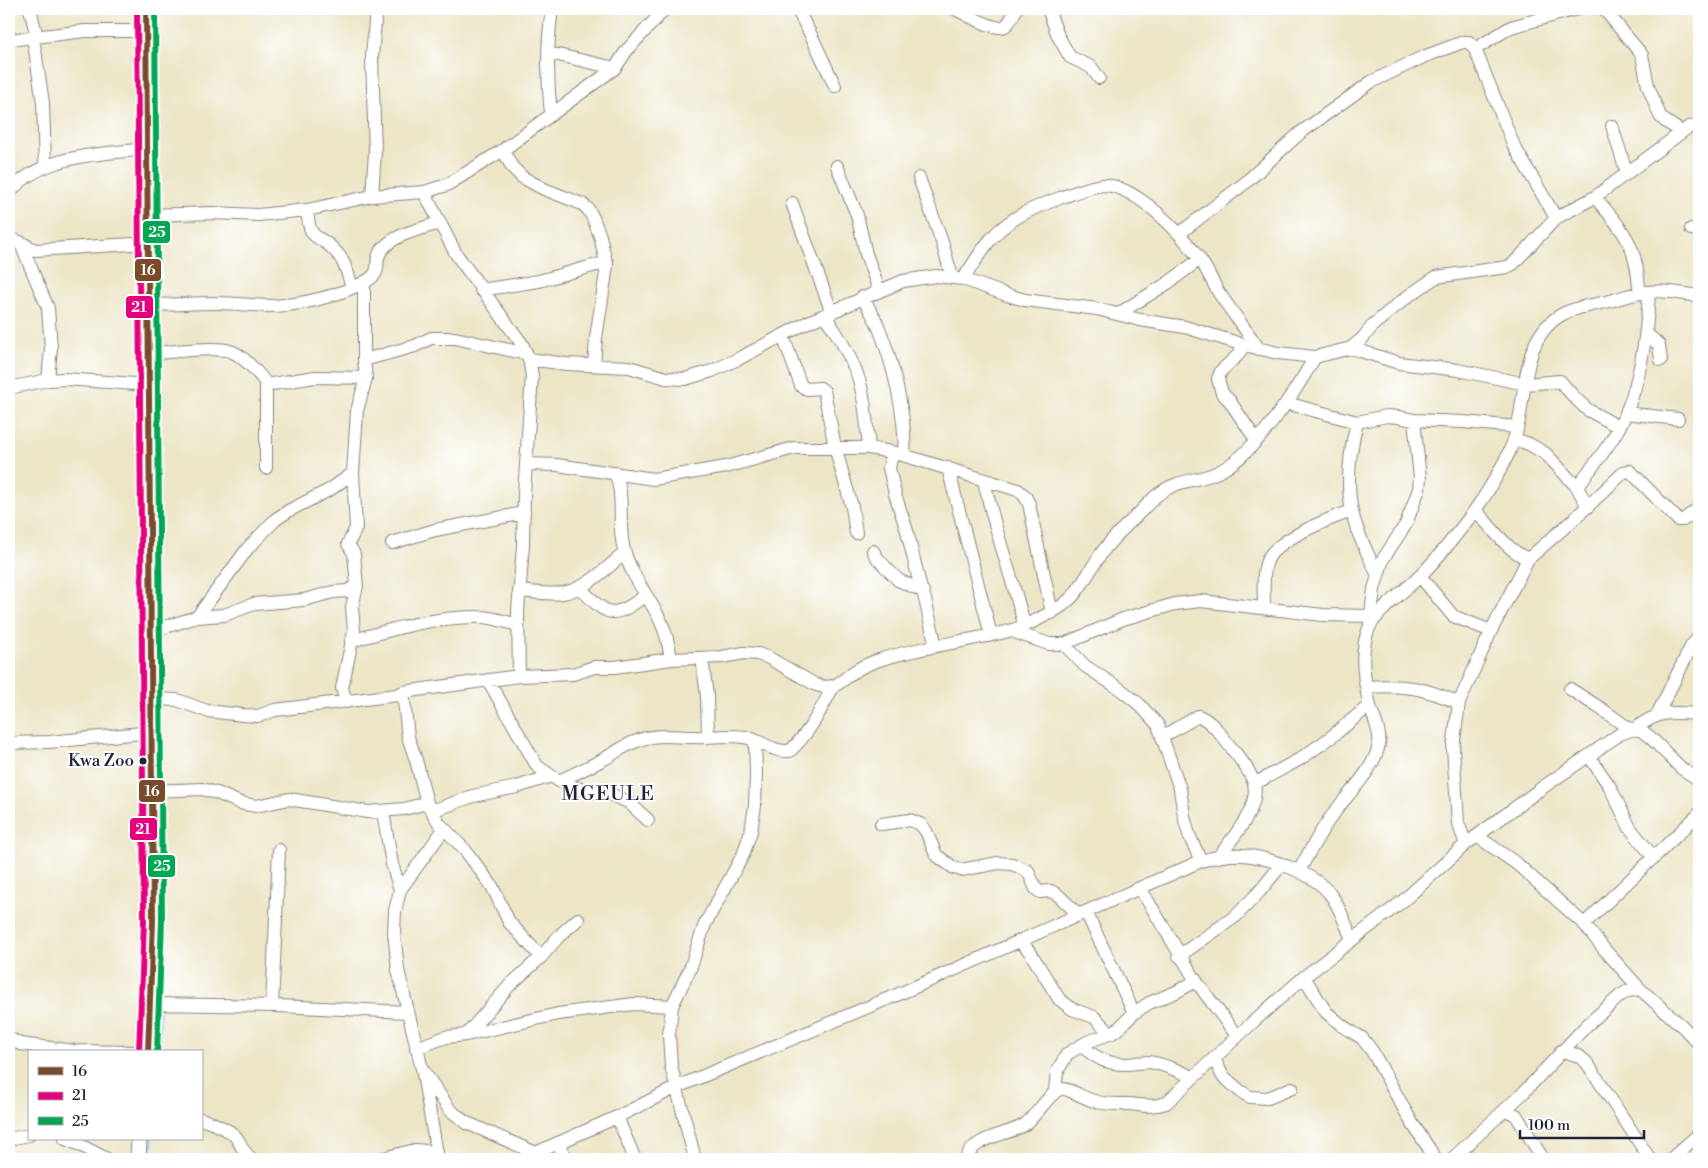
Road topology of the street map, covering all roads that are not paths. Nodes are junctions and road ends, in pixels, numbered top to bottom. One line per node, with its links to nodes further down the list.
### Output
1 (30, 9): 13 (street)
2 (146, 9): 12 (main road)
3 (376, 9): 32 (street)
4 (552, 9): 16 (street)
5 (665, 9): 17 (street)
6 (797, 9): 19 (street)
7 (955, 9): 8 (street)
8 (1016, 9)
9 (1048, 9): 18 (street)
10 (1574, 9): 15 (street)
11 (1604, 9): 23 (street)
12 (146, 31): 13 (street); 24 (main road)
13 (35, 37): 14 (street); 26 (street)
14 (9, 40)
15 (1475, 49): 37 (street); 39 (street)
16 (549, 53): 17 (street); 20 (street)
17 (615, 68): 20 (street)
18 (1099, 78)
19 (835, 86)
20 (551, 114): 25 (street)
21 (1612, 126): 28 (street)
22 (1699, 126): 23 (street)
23 (1682, 132): 28 (street)
24 (148, 149): 26 (street); 36 (main road)
25 (503, 150): 30 (street); 43 (street)
26 (45, 166): 31 (street)
27 (837, 166): 47 (street)
28 (1627, 174): 33 (street)
29 (919, 178): 44 (street)
30 (424, 192): 32 (street); 38 (street)
31 (9, 193)
32 (372, 196): 35 (street)
33 (1595, 197): 37 (street); 48 (street)
34 (792, 203): 52 (street)
35 (307, 210): 36 (street); 45 (street)
36 (148, 215): 41 (main road)
37 (1556, 218): 57 (street)
38 (439, 223): 45 (street); 46 (street)
39 (1180, 233): 42 (street); 44 (street)
40 (14, 241): 41 (street); 66 (street)
41 (149, 243): 51 (main road)
42 (1200, 259): 53 (street); 58 (street)
43 (607, 262): 46 (street); 64 (street)
44 (958, 278): 47 (street); 53 (street)
45 (358, 285): 51 (street); 62 (street)
46 (481, 290): 60 (street)
47 (880, 290): 50 (street)
48 (1645, 292): 49 (street); 54 (street); 67 (street)
49 (1699, 296)
50 (862, 298): 52 (street); 81 (street)
51 (148, 305): 59 (main road)
52 (829, 314): 55 (street); 80 (street)
53 (1118, 314): 56 (street)
54 (1647, 334): 63 (street); 72 (street)
55 (783, 336): 64 (street); 79 (street)
56 (1244, 345): 58 (street); 78 (street)
57 (1351, 348): 61 (street); 67 (street)
58 (1259, 349): 61 (street)
59 (149, 354): 68 (main road); 69 (street)
60 (528, 357): 62 (street); 64 (street); 82 (street)
61 (1315, 357): 71 (street)
62 (364, 360): 65 (street)
63 (1661, 360)
64 (594, 365)
65 (366, 378): 69 (street); 85 (street)
66 (48, 380): 68 (street); 70 (street)
67 (1526, 384): 76 (street); 77 (street)
68 (150, 385): 112 (main road)
69 (266, 385): 83 (street)
70 (9, 388)
71 (1286, 403): 75 (street); 78 (street)
72 (1626, 413): 73 (street); 76 (street)
73 (1678, 419)
74 (1414, 420): 75 (street); 77 (street); 99 (street)
75 (1357, 422): 92 (street)
76 (1619, 427): 88 (street)
77 (1516, 433): 88 (street); 91 (street)
78 (1256, 440): 107 (street)
79 (835, 447): 80 (street); 86 (street); 94 (street)
80 (868, 448): 81 (street)
81 (900, 454): 84 (street); 103 (street)
82 (526, 464): 86 (street); 93 (street)
83 (266, 468)
84 (948, 468): 87 (street); 115 (street)
85 (353, 473): 101 (street); 108 (street)
86 (615, 473): 97 (street)
87 (984, 480): 107 (street); 110 (street)
88 (1577, 487): 89 (street)
89 (1588, 507): 90 (street); 98 (street)
90 (1699, 508)
91 (1475, 510): 98 (street); 100 (street)
92 (1352, 511): 99 (street); 106 (street)
93 (524, 513): 95 (street); 104 (street)
94 (856, 533)
95 (392, 543)
96 (873, 551): 103 (street)
97 (625, 553): 102 (street); 105 (street)
98 (1528, 559): 114 (street)
99 (1378, 576): 109 (street)
100 (1420, 576): 109 (street); 114 (street)
101 (357, 586): 108 (street); 117 (street)
102 (579, 587): 104 (street); 105 (street)
103 (921, 589): 119 (street)
104 (519, 590): 111 (street)
105 (646, 595): 121 (street)
106 (1264, 607): 109 (street); 118 (street)
107 (1052, 613): 110 (street)
108 (197, 617): 112 (street)
109 (1370, 621): 125 (street)
110 (1024, 624): 113 (street)
111 (518, 625): 117 (street); 122 (street)
112 (152, 631): 128 (main road)
113 (1011, 631): 115 (street); 118 (street)
114 (1491, 631): 130 (street)
115 (991, 635): 119 (street)
116 (1699, 638): 133 (street)
117 (351, 641): 129 (street)
118 (1064, 644): 137 (street)
119 (936, 646): 124 (street)
120 (702, 658): 121 (street); 124 (street); 136 (street)
121 (671, 659): 122 (street)
122 (519, 676): 123 (street)
123 (488, 680): 127 (street); 141 (street)
124 (833, 687): 138 (street)
125 (1367, 687): 130 (street); 131 (street)
126 (1570, 689): 134 (street)
127 (403, 692): 129 (street); 145 (street)
128 (151, 699): 129 (street); 135 (main road)
129 (346, 702)
130 (1459, 703): 152 (street)
131 (1370, 705): 143 (street); 158 (street)
132 (1699, 714): 133 (street)
133 (1657, 715): 134 (street)
134 (1632, 730): 140 (street); 142 (street)
135 (152, 732): 139 (street); 144 (main road)
136 (708, 736): 138 (street); 141 (street)
137 (1162, 737): 143 (street); 156 (street)
138 (755, 740): 175 (street)
139 (9, 743)
140 (1589, 756): 151 (street); 155 (street)
141 (555, 778): 145 (street); 148 (street)
142 (1699, 780)
143 (1254, 784): 154 (street)
144 (153, 791): 146 (street); 173 (main road)
145 (429, 807): 146 (street); 150 (street)
146 (383, 812): 160 (street)
147 (1699, 814): 155 (street)
148 (648, 820)
149 (881, 824): 161 (street)
150 (444, 829): 160 (street); 167 (street)
151 (1477, 836): 152 (street); 163 (street)
152 (1466, 844): 164 (street)
153 (279, 850): 174 (street)
154 (1218, 856): 156 (street); 157 (street)
155 (1654, 858): 163 (street)
156 (1201, 861): 159 (street)
157 (1282, 864): 158 (street); 166 (street)
158 (1299, 871): 164 (street)
159 (1140, 888): 161 (street); 166 (street)
160 (400, 890): 176 (street)
161 (1082, 914): 165 (street); 177 (street)
162 (578, 919): 167 (street)
163 (1584, 924): 168 (street)
164 (1352, 939): 169 (street)
165 (1020, 941): 178 (street); 192 (street)
166 (1180, 956): 170 (street)
167 (541, 957): 179 (street)
168 (1630, 977): 171 (street); 172 (street)
169 (1304, 978): 180 (street); 215 (street)
170 (1196, 981): 177 (street); 180 (street)
171 (1640, 989): 172 (street); 182 (street)
172 (1621, 995): 187 (street)
173 (150, 1004): 174 (street); 186 (main road)
174 (272, 1006): 176 (street)
175 (672, 1006): 179 (street); 192 (street)
176 (408, 1012): 184 (street)
177 (1134, 1013): 178 (street)
178 (1112, 1033): 183 (street)
179 (466, 1035): 184 (street)
180 (1237, 1036): 188 (street)
181 (9, 1038): 185 (street)
182 (1699, 1044)
183 (1081, 1046): 190 (street); 194 (street)
184 (416, 1048): 189 (street)
185 (66, 1050)
186 (148, 1050)
187 (1561, 1052): 195 (street); 218 (street)
188 (1214, 1058): 190 (street); 191 (street)
189 (422, 1069): 204 (street); 205 (street)
190 (1197, 1073): 191 (street); 194 (street)
191 (1222, 1075): 193 (street)
192 (676, 1087): 196 (street); 213 (street)
193 (1292, 1088)
194 (1055, 1091): 214 (street)
195 (1506, 1110): 216 (street); 217 (street)
196 (617, 1117): 203 (street); 212 (street)
197 (202, 1120): 208 (street)
198 (1699, 1134): 219 (street)
199 (28, 1135): 200 (street)
200 (9, 1139)
201 (68, 1140): 206 (street)
202 (139, 1140): 207 (main road)
203 (557, 1144): 204 (street); 211 (street)
204 (536, 1153): 210 (street)
205 (438, 1155): 209 (street)
206 (107, 1159)
207 (138, 1159)
208 (252, 1159)
209 (380, 1159)
210 (522, 1159)
211 (567, 1159)
212 (635, 1159)
213 (695, 1159)
214 (966, 1159)
215 (1436, 1159)
216 (1452, 1159)
217 (1543, 1159)
218 (1650, 1159)
219 (1671, 1159)

